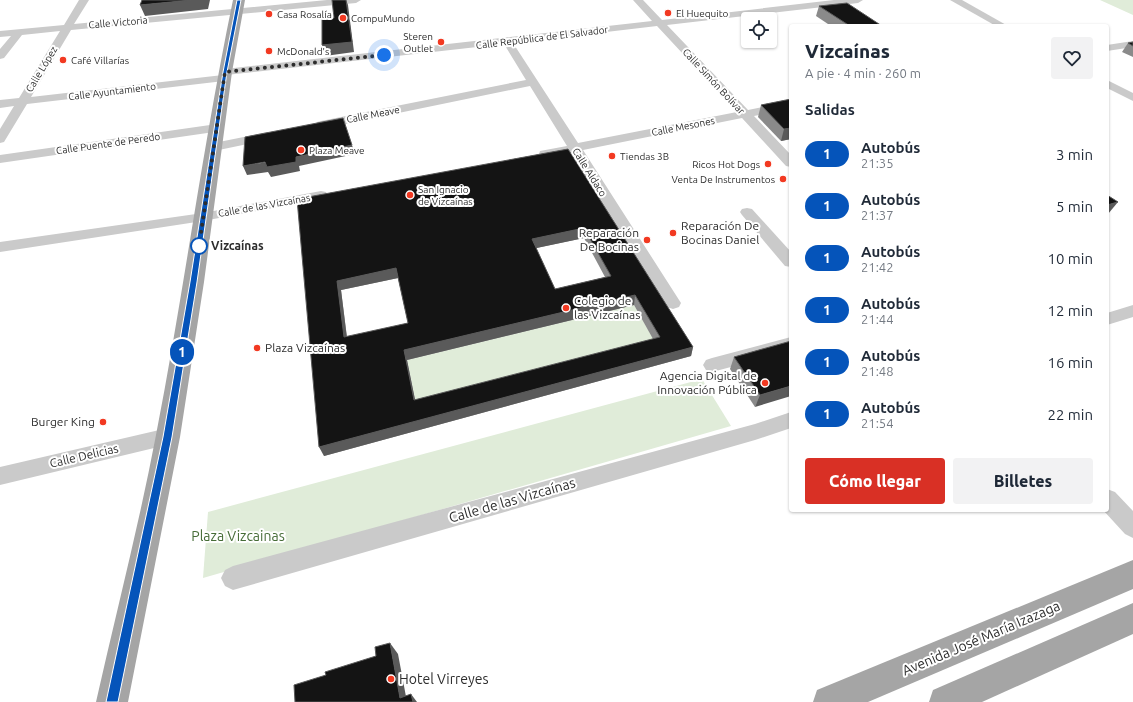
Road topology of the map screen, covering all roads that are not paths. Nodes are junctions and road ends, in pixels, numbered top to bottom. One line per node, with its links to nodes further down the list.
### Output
1 (84, 0): 9 (street, Calle López)
2 (356, 0): 6 (street, Calle Victoria)
3 (638, 0): 7 (street, Calle Simón Bolívar)
4 (858, 0): 7 (street, Calle República de El Salvador)
5 (955, 0): 8 (street)
6 (238, 6): 9 (street, Calle Victoria); 16 (main road)
7 (660, 23): 12 (street, Calle República de El Salvador); 23 (street, Calle Simón Bolívar)
8 (999, 24)
9 (66, 27): 10 (street, Calle Victoria); 20 (street, Calle López)
10 (19, 32): 11 (street, Calle Victoria); 15 (street)
11 (0, 34)
12 (507, 41): 16 (street, Calle República de El Salvador); 17 (street, Calle Aldaco)
13 (1133, 44): 14 (street)
14 (1109, 48)
15 (0, 56)
16 (225, 75): 20 (street, Calle Ayuntamiento); 24 (main road)
17 (533, 82): 25 (street, Calle Meave); 29 (street, Calle Aldaco)
18 (1109, 84): 19 (street)
19 (1133, 98)
20 (21, 102): 21 (street, Calle Ayuntamiento); 27 (street, Calle López)
21 (0, 104)
22 (789, 105): 23 (street, Calle Mesones)
23 (744, 114): 29 (street, Calle Mesones); 32 (street, Calle Simón Bolívar)
24 (217, 128): 28 (main road); 31 (street, Calle Puente de Peredo)
25 (307, 128)
26 (276, 134): 28 (street)
27 (0, 139)
28 (214, 146): 35 (main road)
29 (575, 148): 30 (street); 38 (street, Calle Aldaco)
30 (528, 157)
31 (0, 159)
32 (789, 161)
33 (335, 192): 35 (street, Calle de las Vizcaínas)
34 (747, 212): 37 (street)
35 (203, 217): 36 (street, Calle de las Vizcaínas); 44 (main road)
36 (0, 247)
37 (789, 260)
38 (674, 303)
39 (1133, 311): 40 (street)
40 (1109, 318)
41 (789, 345): 42 (street)
42 (712, 366)
43 (789, 421): 49 (street, Calle de las Vizcaínas)
44 (168, 437): 45 (street, Calle Delicias); 51 (main road)
45 (0, 476)
46 (1109, 501): 47 (street)
47 (1133, 527)
48 (1133, 574): 52 (main road, Avenida José María Izazaga)
49 (233, 578)
50 (1133, 618): 53 (main road)
51 (112, 702)
52 (829, 702)
53 (945, 702)

